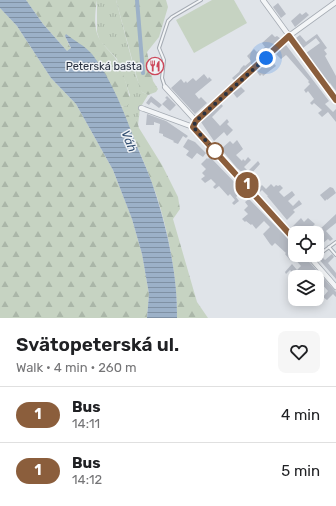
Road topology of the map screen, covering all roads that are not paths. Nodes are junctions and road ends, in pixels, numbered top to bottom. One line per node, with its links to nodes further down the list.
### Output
1 (201, 0): 5 (lane)
2 (263, 0): 4 (street)
3 (336, 2): 4 (street)
4 (289, 36): 6 (street); 8 (street)
5 (165, 87): 8 (street)
6 (336, 100)
7 (141, 108): 9 (street)
8 (196, 121): 9 (street)
9 (193, 127): 10 (street)
10 (288, 232)
11 (336, 242): 12 (lane)
12 (329, 247): 13 (lane); 14 (lane)
13 (324, 251)
14 (336, 255)
15 (315, 262): 16 (street)
16 (336, 287)

